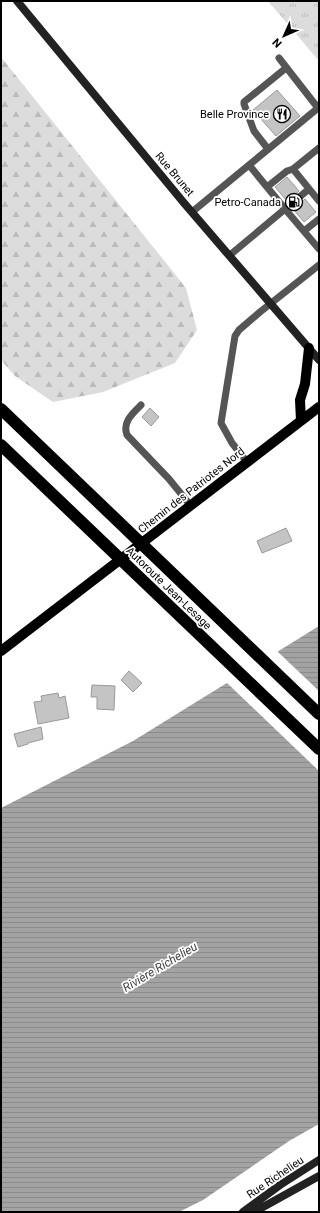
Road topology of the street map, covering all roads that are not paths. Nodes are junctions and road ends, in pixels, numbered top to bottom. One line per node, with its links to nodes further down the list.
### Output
1 (17, 1): 13 (street, Rue Brunet)
2 (278, 58): 3 (lane)
3 (286, 68): 4 (lane); 6 (lane)
4 (319, 109): 6 (lane)
5 (319, 148): 8 (lane)
6 (268, 150): 7 (lane)
7 (249, 165): 9 (lane); 13 (lane)
8 (293, 169): 9 (lane); 10 (lane)
9 (267, 187): 12 (lane)
10 (309, 189): 11 (lane); 12 (lane)
11 (319, 201)
12 (285, 209): 15 (lane); 17 (lane)
13 (192, 212): 17 (street, Rue Brunet)
14 (319, 219): 15 (lane)
15 (304, 231): 16 (lane)
16 (319, 249)
17 (230, 255): 19 (street, Rue Brunet)
18 (319, 265): 19 (lane)
19 (271, 303): 20 (street, Rue Brunet); 27 (lane)
20 (309, 348): 21 (street, Rue Brunet); 25 (main road)
21 (319, 360)
22 (141, 405): 28 (lane)
23 (319, 407): 25 (main road, Chemin des Patriotes Nord)
24 (1, 409): 30 (highway, Autoroute Jean-Lesage)
25 (301, 421): 27 (main road, Chemin des Patriotes Nord)
26 (1, 444): 31 (highway, Autoroute Jean-Lesage)
27 (247, 462): 28 (main road, Chemin des Patriotes Nord)
28 (192, 506): 29 (main road, Chemin des Patriotes Nord)
29 (1, 651)
30 (319, 714)
31 (319, 749)
32 (319, 1160): 34 (street, Rue Richelieu)
33 (319, 1176): 35 (street, Rue Richelieu)
34 (243, 1212)
35 (254, 1212)

